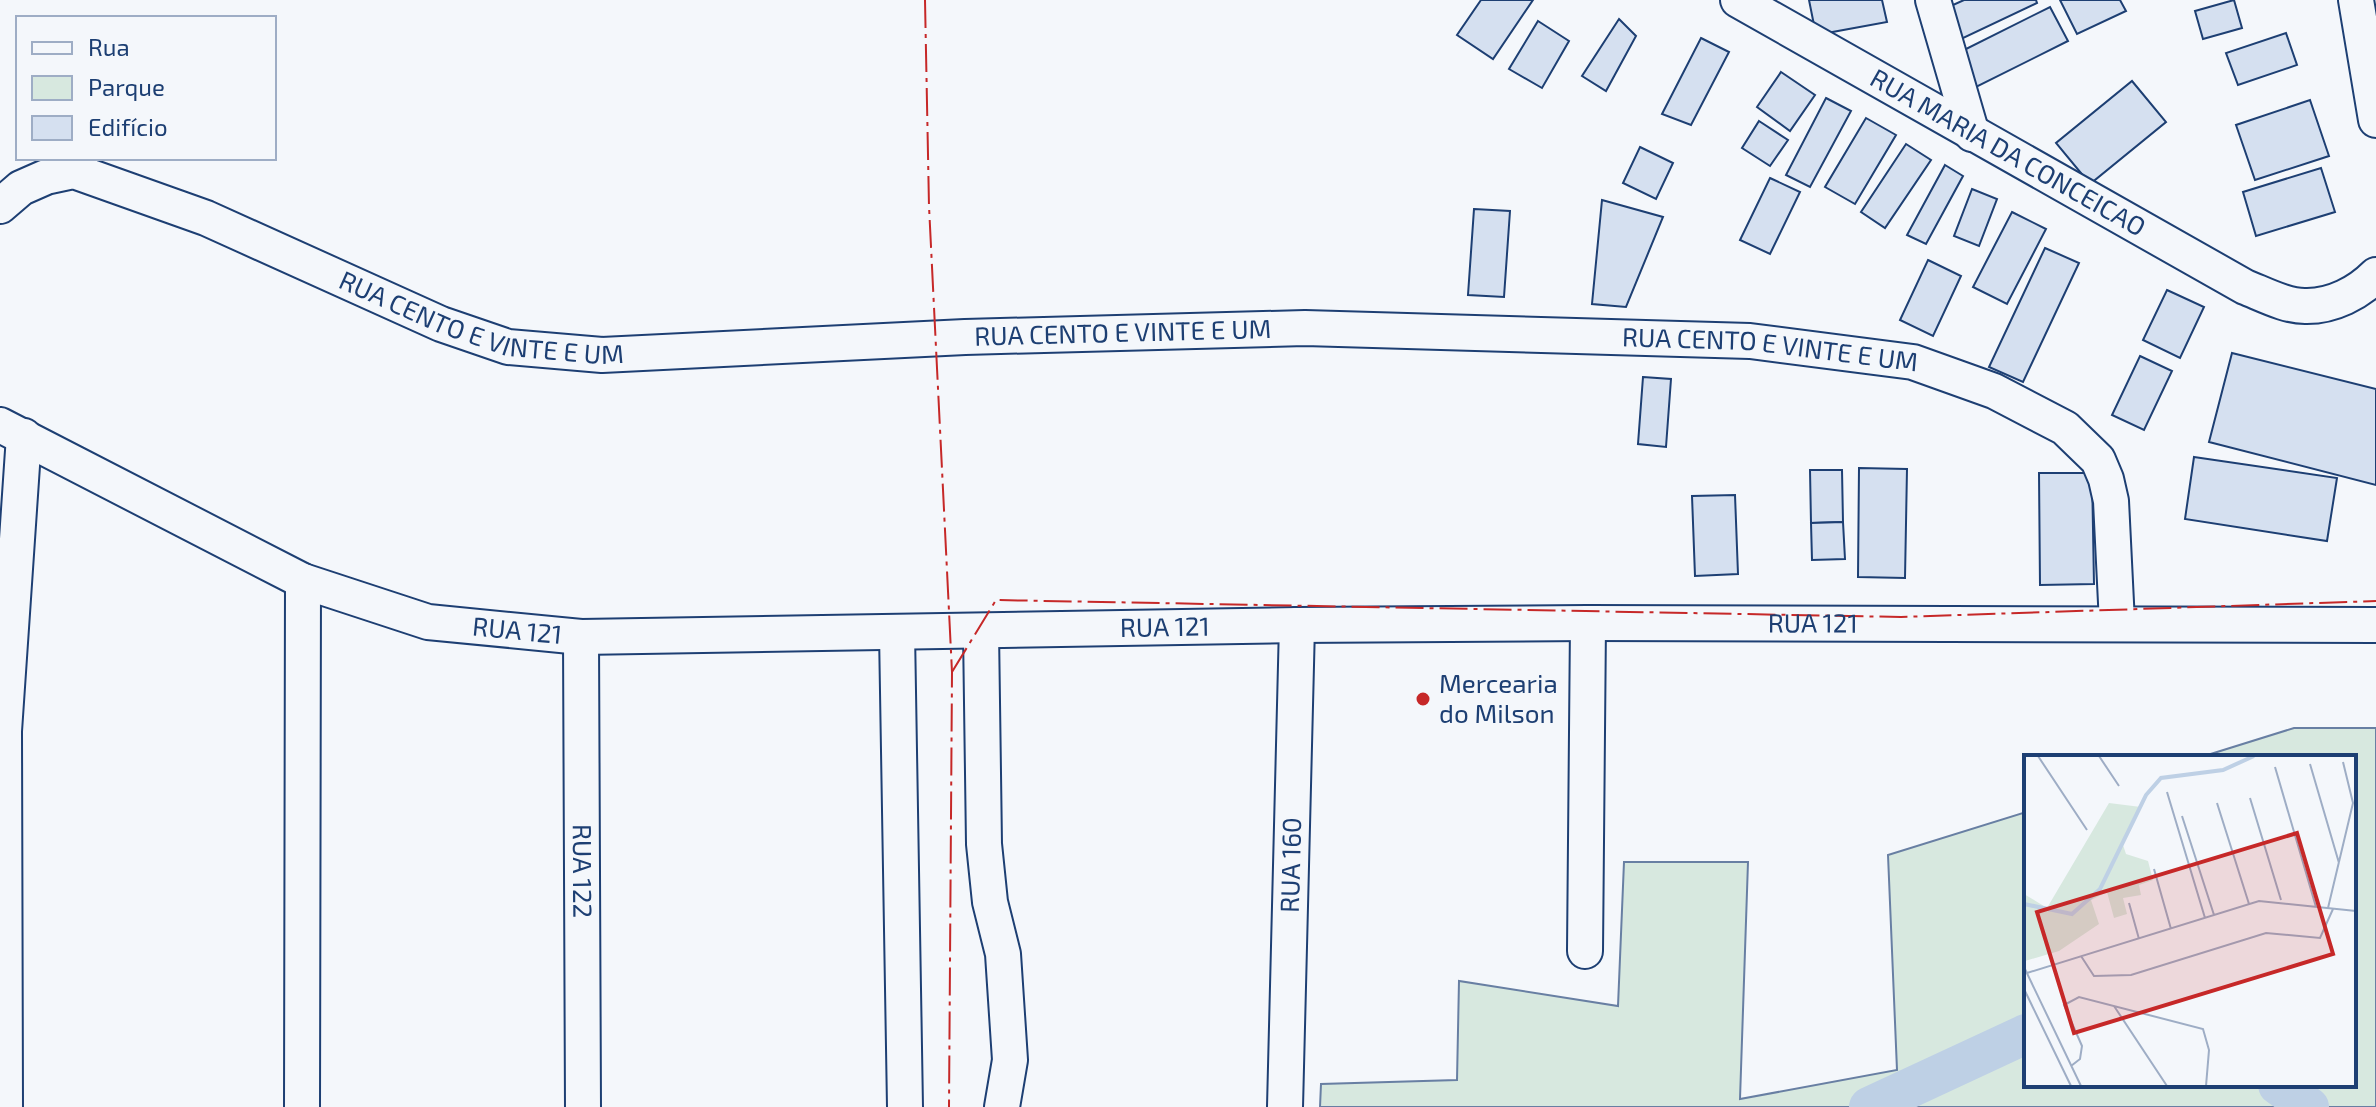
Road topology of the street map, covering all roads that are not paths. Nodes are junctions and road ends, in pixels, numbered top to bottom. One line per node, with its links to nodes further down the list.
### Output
1 (1738, 0): 5 (street, RUA MARIA DA CONCEICAO)
2 (1933, 0): 5 (street)
3 (2356, 0): 4 (street)
4 (2376, 120)
5 (1972, 134): 7 (street, RUA MARIA DA CONCEICAO)
6 (0, 206): 11 (street, RUA CENTO E VINTE E UM)
7 (2376, 275)
8 (12, 431): 9 (street, RUA 121); 18 (street)
9 (303, 581): 16 (street, RUA 121); 19 (street)
10 (1588, 623): 11 (street, RUA 121); 12 (street, RUA 121); 17 (street)
11 (2117, 623): 13 (street, RUA 121)
12 (1297, 625): 14 (street, RUA 121); 23 (street, RUA 160)
13 (2376, 625)
14 (981, 631): 15 (street, RUA 121); 22 (street)
15 (897, 632): 16 (street, RUA 121); 21 (street)
16 (581, 637): 20 (street, RUA 122)
17 (1585, 951)
18 (5, 1107)
19 (302, 1107)
20 (583, 1107)
21 (905, 1107)
22 (1002, 1107)
23 (1285, 1107)

